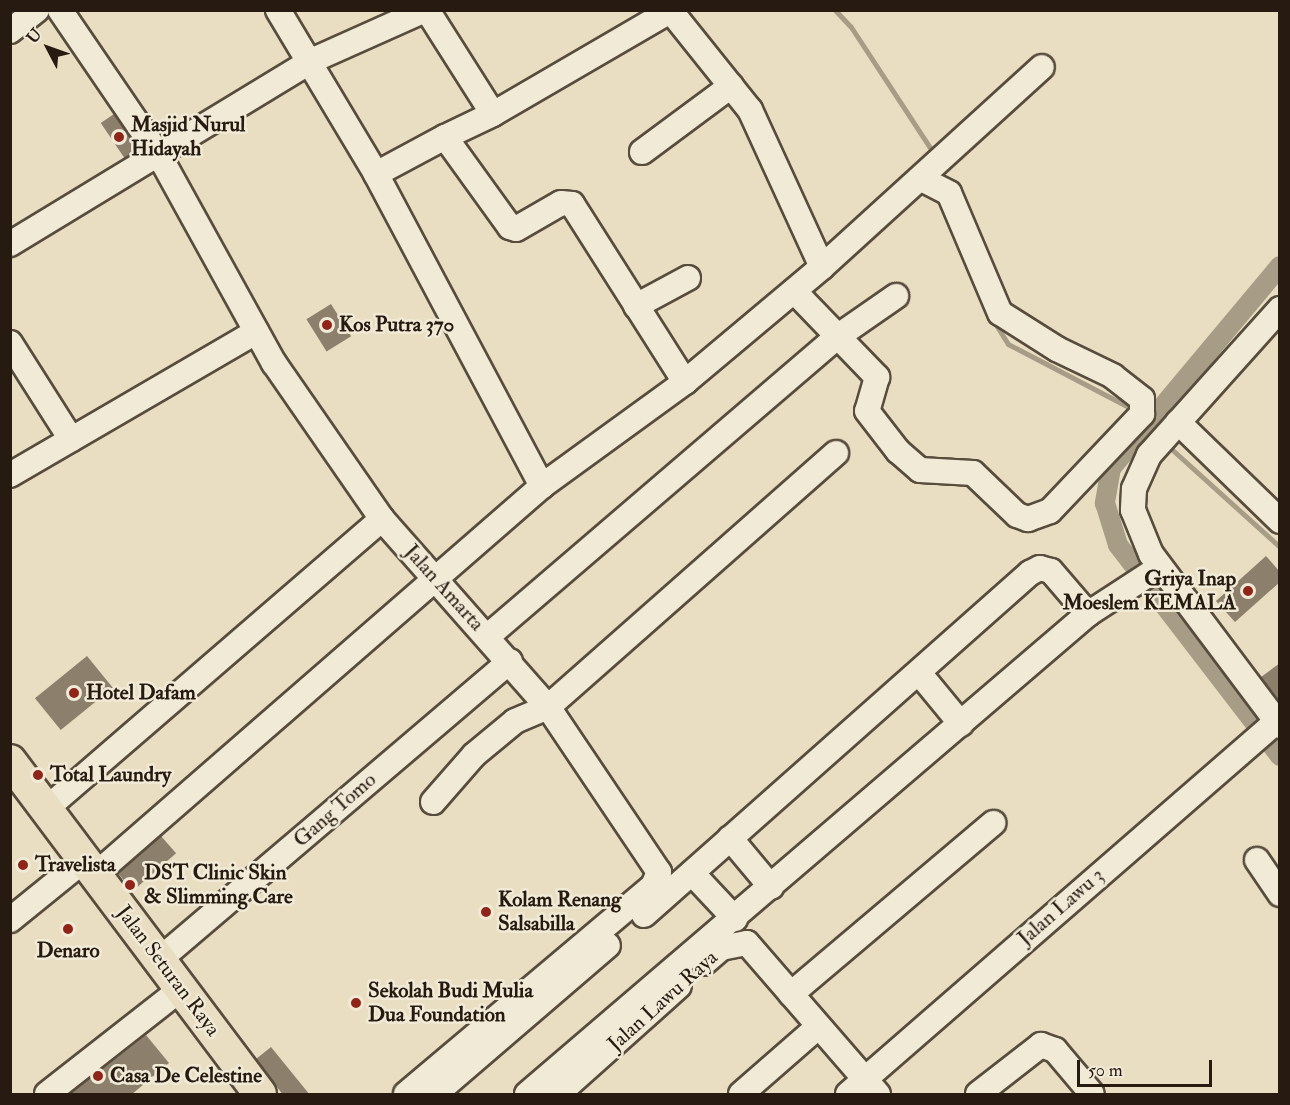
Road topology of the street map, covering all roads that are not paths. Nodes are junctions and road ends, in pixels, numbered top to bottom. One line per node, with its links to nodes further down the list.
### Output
1 (37, 10): 6 (street)
2 (60, 10): 13 (street, Jalan Amarta)
3 (278, 10): 7 (street)
4 (426, 10): 7 (street); 10 (street)
5 (670, 11): 9 (street); 10 (street)
6 (10, 31)
7 (311, 61): 13 (street); 15 (street)
8 (1042, 67): 14 (street)
9 (731, 86): 12 (street); 17 (street)
10 (493, 114): 11 (street)
11 (445, 137): 15 (street); 21 (street)
12 (642, 152)
13 (159, 155): 16 (street); 23 (street, Jalan Amarta)
14 (927, 173): 17 (street); 29 (street)
15 (376, 174): 32 (street)
16 (10, 244)
17 (822, 267): 19 (street)
18 (688, 278): 21 (street)
19 (794, 291): 24 (street); 26 (street)
20 (896, 296): 24 (street)
21 (636, 306): 26 (street)
22 (1280, 309): 27 (street)
23 (256, 332): 28 (street); 33 (street, Jalan Amarta)
24 (837, 338): 29 (street); 38 (street)
25 (10, 343): 28 (street)
26 (685, 382): 32 (street)
27 (1174, 426): 29 (street); 34 (street)
28 (71, 439): 31 (street)
29 (1140, 444): 35 (street)
30 (836, 453): 41 (street)
31 (14, 466)
32 (542, 486): 36 (street)
33 (382, 519): 36 (street, Jalan Amarta); 46 (street)
34 (1280, 521)
35 (1146, 575): 37 (street); 43 (street)
36 (434, 577): 38 (street, Jalan Amarta); 50 (street)
37 (1088, 614): 40 (street); 42 (street)
38 (488, 636): 39 (street, Jalan Amarta)
39 (510, 661): 41 (street, Jalan Amarta); 56 (street, Gang Tomo)
40 (919, 673): 42 (street); 48 (street)
41 (548, 706): 45 (street); 63 (street, Jalan Amarta)
42 (961, 724): 52 (street)
43 (1275, 725): 61 (street, Jalan Lawu 3)
44 (11, 763): 46 (main road, Jalan Seturan Raya)
45 (433, 802)
46 (46, 809): 50 (main road, Jalan Seturan Raya)
47 (993, 823): 58 (street)
48 (730, 838): 51 (street); 52 (street)
49 (1257, 860): 53 (street)
50 (90, 867): 55 (street); 56 (main road, Jalan Seturan Raya)
51 (692, 873): 54 (street); 64 (street)
52 (771, 887): 54 (street)
53 (1280, 894)
54 (735, 919): 65 (street)
55 (10, 920)
56 (159, 960): 57 (main road, Jalan Seturan Raya)
57 (181, 988): 60 (main road, Jalan Seturan Raya); 62 (street)
58 (791, 994): 59 (street, Jalan Lawu Raya); 66 (street, Jalan Lawu Raya)
59 (819, 1026): 61 (street, Jalan Lawu Raya); 67 (street)
60 (249, 1090)
61 (863, 1090)
62 (47, 1095)
63 (406, 1095)
64 (435, 1095)
65 (527, 1095)
66 (558, 1095)
67 (741, 1095)
68 (978, 1095): 69 (street)
69 (1092, 1095)

